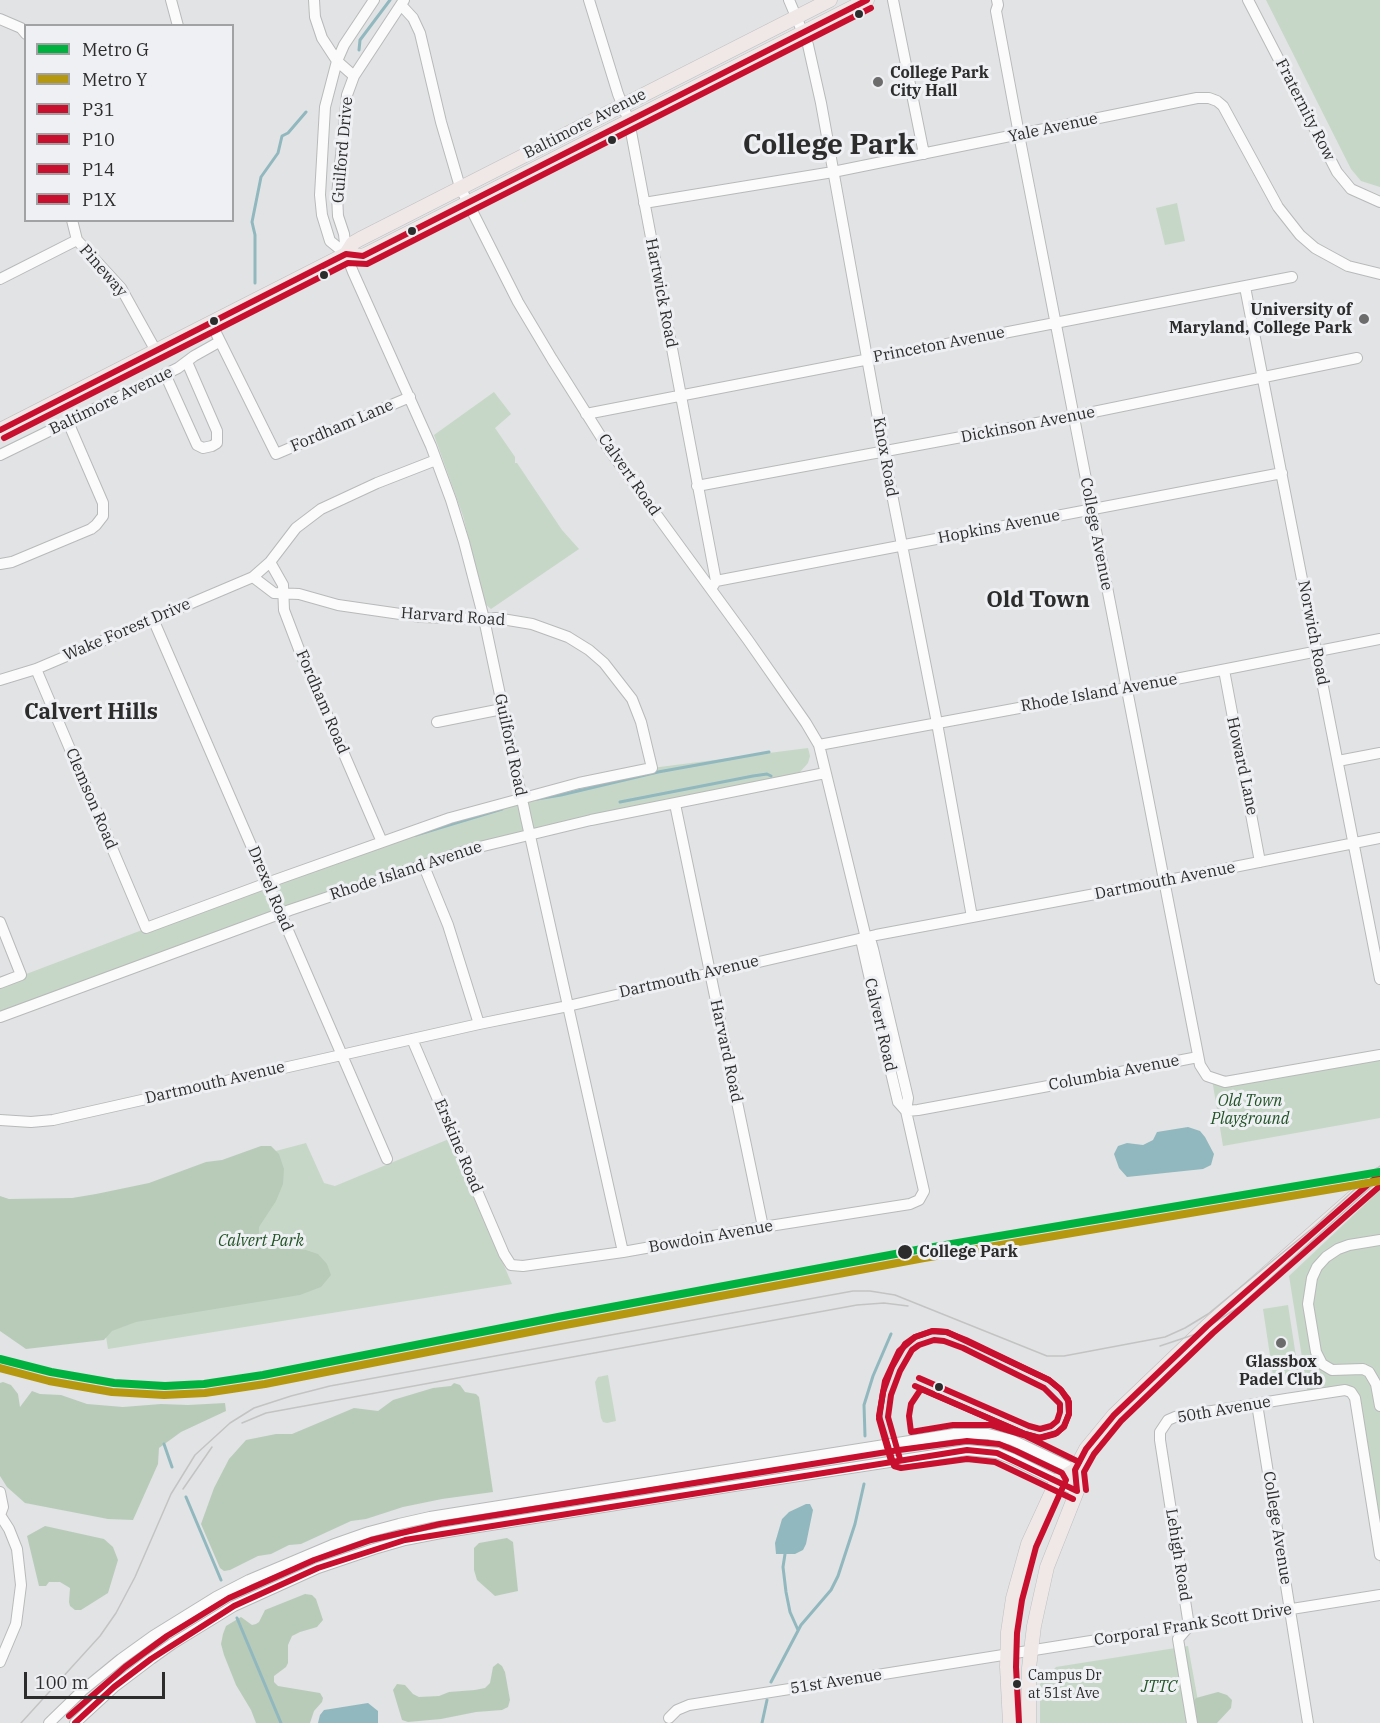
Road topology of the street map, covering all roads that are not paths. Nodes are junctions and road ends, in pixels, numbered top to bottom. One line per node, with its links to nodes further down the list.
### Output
1 (171, 0): 15 (street)
2 (314, 0): 18 (street)
3 (374, 0): 18 (street, Guilford Drive)
4 (589, 0): 20 (street, Hartwick Road)
5 (789, 0): 13 (street, Knox Road)
6 (830, 0): 13 (main road, Baltimore Avenue)
7 (867, 0): 17 (main road, Baltimore Avenue)
8 (893, 0): 23 (street)
9 (990, 0): 12 (street, College Avenue)
10 (1248, 0): 27 (street, Fraternity Row)
11 (403, 2): 19 (street, Guilford Drive); 25 (street, Calvert Road)
12 (997, 6): 22 (street, College Avenue)
13 (797, 17): 17 (street, Knox Road); 20 (main road, Baltimore Avenue)
14 (0, 19): 16 (street)
15 (177, 24)
16 (24, 32)
17 (804, 32): 21 (main road, Baltimore Avenue); 24 (street, Knox Road)
18 (337, 61): 19 (street); 31 (street, Guilford Drive)
19 (354, 76): 31 (street, Guilford Drive)
20 (622, 105): 21 (street, Hartwick Road); 25 (main road, Baltimore Avenue)
21 (629, 121): 26 (main road, Baltimore Avenue); 28 (street, Hartwick Road)
22 (1019, 135): 23 (street, Yale Avenue); 32 (street, Yale Avenue); 37 (street, College Avenue)
23 (924, 154): 24 (street, Yale Avenue)
24 (833, 172): 28 (street, Yale Avenue); 41 (street, Knox Road)
25 (460, 187): 26 (street, Calvert Road); 31 (main road, Baltimore Avenue)
26 (467, 202): 31 (main road, Baltimore Avenue); 47 (street, Calvert Road)
27 (1380, 202)
28 (644, 203): 45 (street, Hartwick Road)
29 (72, 222): 30 (street, Pineway)
30 (77, 240): 34 (street); 39 (street, Pineway)
31 (346, 254): 36 (main road, Baltimore Avenue); 46 (street, Guilford Road)
32 (1380, 274)
33 (1292, 277): 35 (street, Princeton Avenue)
34 (0, 279)
35 (1245, 287): 37 (street, Princeton Avenue); 44 (street, Norwich Road)
36 (211, 323): 38 (street, Fordham Lane); 39 (main road, Baltimore Avenue)
37 (1056, 323): 41 (street, Princeton Avenue); 48 (street, College Avenue)
38 (219, 342): 42 (street, Baltimore Avenue); 46 (street, Fordham Lane)
39 (156, 351): 50 (main road, Baltimore Avenue)
40 (1357, 358): 44 (street, Dickinson Avenue)
41 (867, 359): 45 (street, Princeton Avenue); 51 (street, Knox Road)
42 (188, 362): 43 (street, Baltimore Avenue); 43 (street)
43 (165, 375): 49 (street, Baltimore Avenue)
44 (1264, 378): 48 (street, Dickinson Avenue); 54 (street, Norwich Road)
45 (681, 395): 47 (street, Princeton Avenue); 55 (street, Hartwick Road)
46 (410, 397): 53 (street, Guilford Road)
47 (586, 414): 61 (street, Calvert Road)
48 (1074, 416): 51 (street, Dickinson Avenue); 56 (street, College Avenue)
49 (68, 422): 52 (street, Baltimore Avenue); 59 (street)
50 (0, 430)
51 (884, 452): 55 (street, Dickinson Avenue); 57 (street, Knox Road)
52 (0, 455)
53 (436, 460): 58 (street); 64 (street, Guilford Road)
54 (1282, 473): 56 (street, Hopkins Avenue); 66 (street, Norwich Road)
55 (698, 486): 61 (street, Hartwick Road)
56 (1092, 509): 57 (street, Hopkins Avenue); 70 (street, College Avenue)
57 (901, 546): 61 (street, Hopkins Avenue); 73 (street, Knox Road)
58 (270, 562): 60 (street, Wake Forest Drive); 62 (street)
59 (0, 564)
60 (253, 577): 62 (street); 63 (street, Wake Forest Drive)
61 (713, 585): 74 (street, Calvert Road)
62 (283, 594): 64 (street, Harvard Road); 83 (street, Fordham Road)
63 (153, 619): 67 (street, Wake Forest Drive); 88 (street, Drexel Road)
64 (484, 619): 71 (street, Guilford Road); 77 (street, Harvard Road)
65 (1380, 639): 66 (street, Rhode Island Avenue)
66 (1317, 653): 68 (street, Rhode Island Avenue); 76 (street, Norwich Road)
67 (36, 669): 69 (street, Wake Forest Drive); 92 (street, Clemson Road)
68 (1224, 670): 70 (street, Rhode Island Avenue); 85 (street, Howard Lane)
69 (0, 680)
70 (1127, 687): 73 (street, Rhode Island Avenue); 87 (street, College Avenue)
71 (502, 709): 72 (street); 79 (street, Guilford Road)
72 (437, 722)
73 (937, 723): 74 (street, Rhode Island Avenue); 90 (street, Knox Road)
74 (819, 745): 78 (street, Calvert Road)
75 (1380, 753): 76 (street)
76 (1338, 761): 84 (street, Norwich Road)
77 (652, 768): 79 (street, Rhode Island Avenue)
78 (825, 773): 80 (street, Rhode Island Avenue); 93 (street, Calvert Road)
79 (522, 798): 81 (street, Guilford Road); 83 (street, Rhode Island Avenue)
80 (675, 804): 81 (street, Rhode Island Avenue); 94 (street, Harvard Road)
81 (530, 834): 86 (street, Rhode Island Avenue); 97 (street, Guilford Road)
82 (1380, 838): 84 (street, Dartmouth Avenue)
83 (382, 842): 88 (street, Rhode Island Avenue)
84 (1354, 843): 85 (street, Dartmouth Avenue); 95 (street, Norwich Road)
85 (1260, 862): 87 (street, Dartmouth Avenue)
86 (423, 864): 89 (street, Rhode Island Avenue); 99 (street)
87 (1164, 881): 90 (street, Dartmouth Avenue); 103 (street, College Avenue)
88 (267, 883): 89 (street, Drexel Road); 92 (street, Rhode Island Avenue)
89 (280, 914): 98 (street, Rhode Island Avenue); 101 (street, Drexel Road)
90 (972, 917): 93 (street, Dartmouth Avenue)
91 (0, 922): 96 (street)
92 (146, 928)
93 (866, 938): 94 (street, Dartmouth Avenue); 104 (street, Calvert Road)
94 (710, 972): 97 (street, Dartmouth Avenue); 109 (street, Harvard Road)
95 (1380, 979)
96 (0, 983)
97 (568, 1006): 99 (street, Dartmouth Avenue); 111 (street, Guilford Road)
98 (0, 1017)
99 (479, 1024): 100 (street, Dartmouth Avenue)
100 (412, 1039): 101 (street, Dartmouth Avenue); 112 (street, Erskine Road)
101 (341, 1054): 105 (street, Dartmouth Avenue); 106 (street, Drexel Road)
102 (1380, 1055): 103 (street, Columbia Avenue)
103 (1198, 1057): 104 (street, Columbia Avenue)
104 (906, 1111): 108 (street, Calvert Road)
105 (0, 1120)
106 (387, 1159)
107 (1380, 1174): 116 (main road)
108 (921, 1197): 109 (street, Bowdoin Avenue)
109 (763, 1227): 111 (street, Bowdoin Avenue)
110 (1380, 1240): 114 (street)
111 (623, 1252): 112 (street, Bowdoin Avenue)
112 (504, 1254)
113 (1257, 1404): 115 (street, 50th Avenue); 120 (street, 50th Avenue); 122 (street, College Avenue)
114 (1380, 1406)
115 (1161, 1454): 123 (street, Lehigh Road)
116 (1075, 1470): 117 (main road); 118 (main road); 128 (street)
117 (1057, 1480): 118 (street); 125 (main road); 129 (street)
118 (1077, 1491): 124 (main road)
119 (0, 1492): 126 (street)
120 (1380, 1555)
121 (1380, 1595): 122 (street, Corporal Frank Scott Drive)
122 (1290, 1610): 123 (street, Corporal Frank Scott Drive); 134 (street, College Avenue)
123 (1189, 1626): 124 (street, Corporal Frank Scott Drive); 133 (street, Lehigh Road)
124 (1031, 1651): 125 (street, Corporal Frank Scott Drive); 132 (main road)
125 (1007, 1654): 127 (street, 51st Avenue); 130 (main road); 131 (main road)
126 (0, 1662)
127 (669, 1718)
128 (49, 1723)
129 (75, 1723)
130 (1010, 1723)
131 (1019, 1723)
132 (1029, 1723)
133 (1192, 1723)
134 (1308, 1723)

